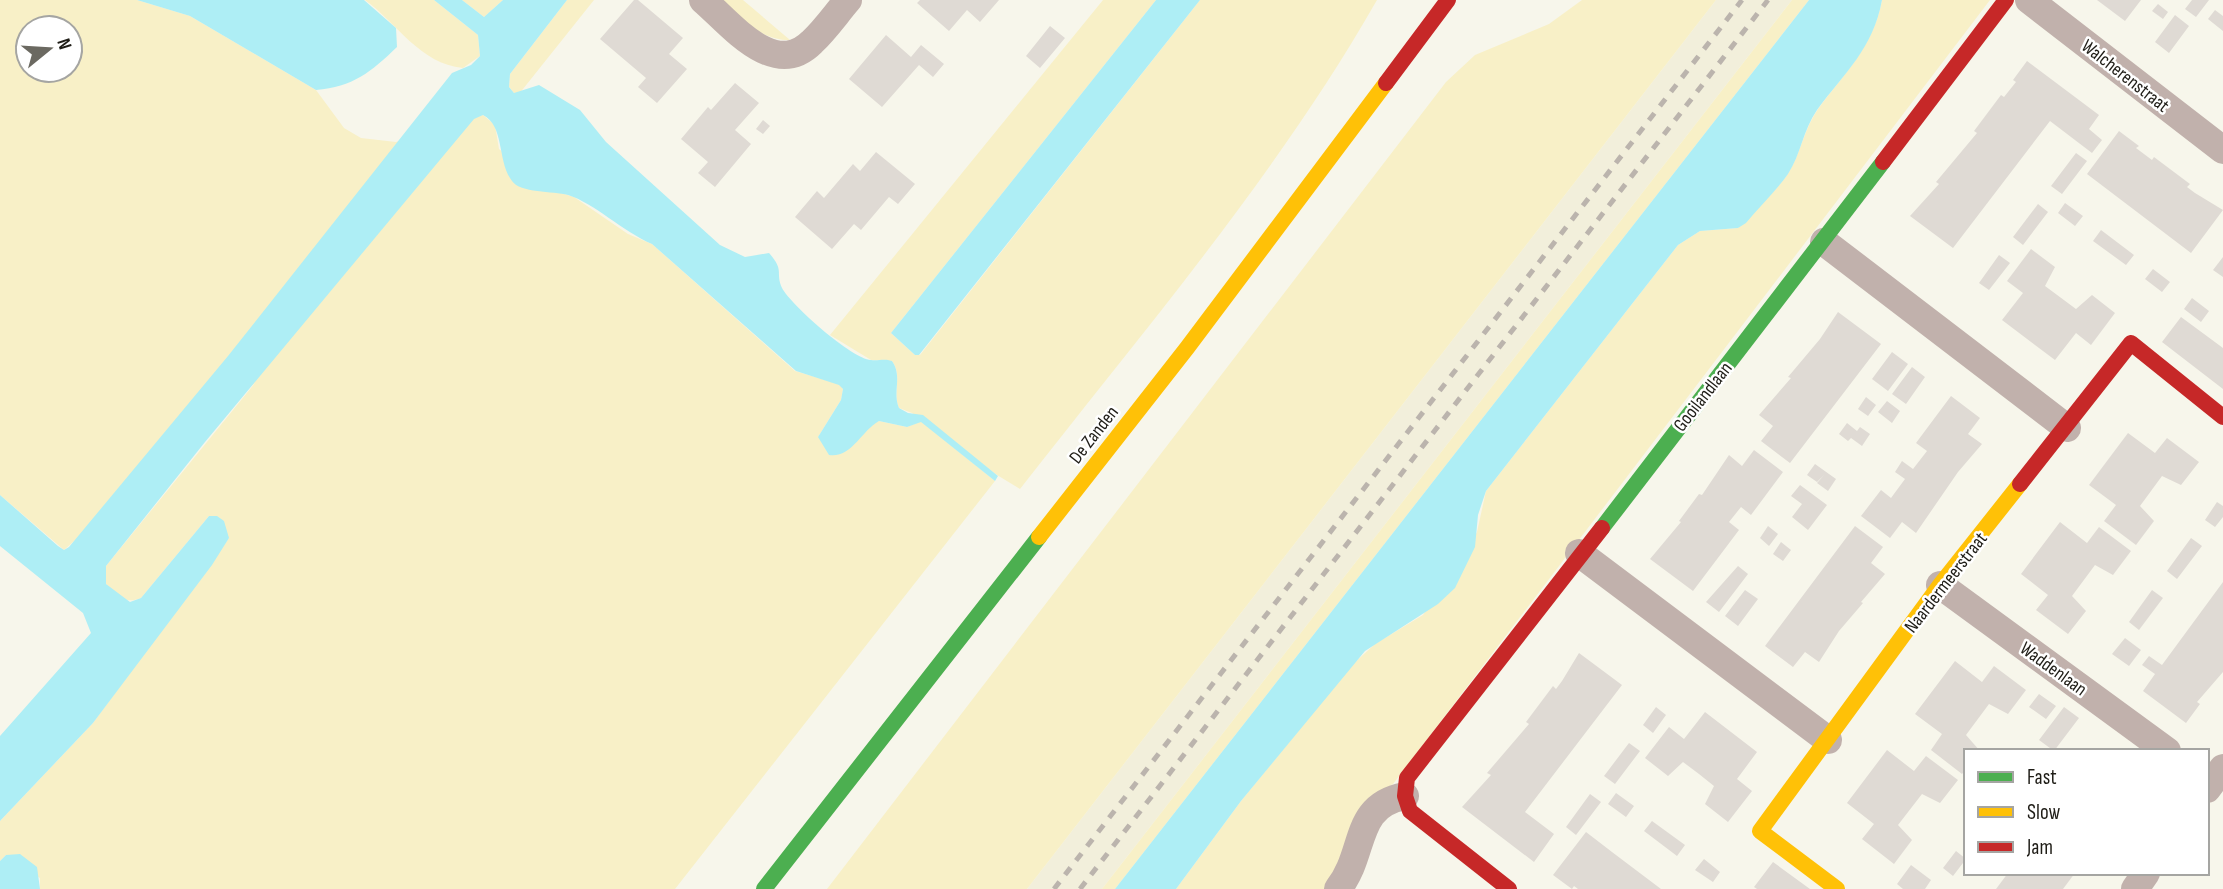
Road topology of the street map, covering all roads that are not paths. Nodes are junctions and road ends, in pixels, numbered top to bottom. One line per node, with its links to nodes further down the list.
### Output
1 (703, 0): 2 (street)
2 (848, 0)
3 (1448, 0): 15 (street, De Zanden)
4 (2006, 0): 7 (street, Gooilandlaan)
5 (2029, 0): 6 (street, Walcherenstraat)
6 (2223, 150)
7 (1824, 242): 9 (street); 10 (street, Gooilandlaan)
8 (2223, 417): 9 (street, Naardermeerstraat)
9 (2067, 428): 11 (street, Naardermeerstraat)
10 (1579, 553): 12 (street); 14 (street, Gooilandlaan)
11 (1940, 585): 12 (street, Naardermeerstraat); 13 (street, Waddenlaan)
12 (1828, 740): 18 (street, Naardermeerstraat)
13 (2164, 749)
14 (1405, 796): 16 (street); 17 (street)
15 (764, 889)
16 (1338, 889)
17 (1508, 889)
18 (1837, 889)

